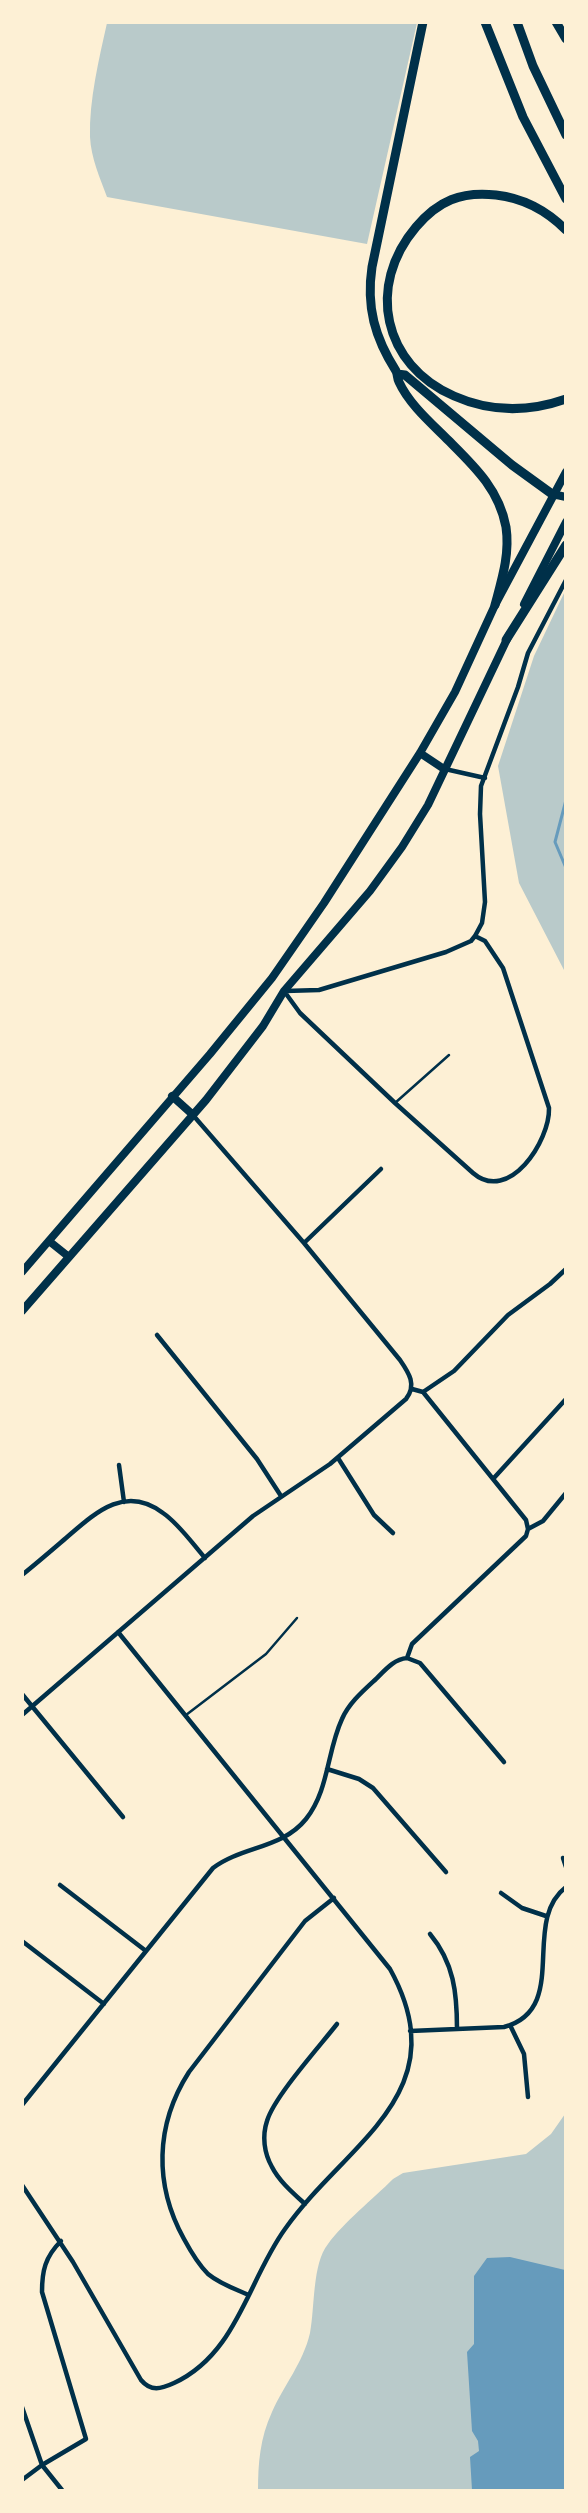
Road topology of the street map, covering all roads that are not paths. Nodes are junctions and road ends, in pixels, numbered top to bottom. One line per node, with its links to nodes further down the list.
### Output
1 (424, 22): 9 (highway)
2 (485, 22): 7 (highway)
3 (517, 22): 6 (highway)
4 (556, 22): 5 (highway)
5 (566, 39)
6 (566, 135)
7 (566, 199)
8 (566, 230): 10 (highway)
9 (397, 374): 12 (highway); 17 (highway)
10 (566, 399)
11 (566, 472): 12 (main road)
12 (552, 494): 13 (main road); 17 (main road)
13 (566, 497)
14 (566, 522): 18 (main road)
15 (566, 544): 18 (highway)
16 (566, 580): 21 (street)
17 (495, 605): 19 (main road)
18 (506, 640): 20 (main road)
19 (420, 753): 20 (main road); 23 (main road)
20 (444, 769): 21 (street); 24 (main road)
21 (485, 778): 22 (street)
22 (475, 936): 24 (street); 27 (street)
23 (272, 978): 24 (main road); 26 (main road)
24 (284, 991): 27 (street); 28 (main road)
25 (449, 1055): 27 (lane)
26 (172, 1096): 28 (main road); 30 (main road)
27 (395, 1103)
28 (192, 1114): 31 (street); 32 (main road)
29 (381, 1169): 31 (street)
30 (50, 1240): 32 (main road); 34 (main road)
31 (304, 1242): 37 (street)
32 (69, 1257): 35 (main road)
33 (566, 1269): 38 (street)
34 (22, 1272)
35 (22, 1311)
36 (157, 1334): 44 (street)
37 (412, 1389): 38 (street); 40 (street)
38 (423, 1392): 42 (street)
39 (566, 1399): 42 (street)
40 (338, 1458): 44 (street); 47 (street)
41 (118, 1465): 45 (street)
42 (493, 1479): 46 (street)
43 (566, 1493): 46 (street)
44 (281, 1496): 48 (street)
45 (124, 1502): 48 (street); 49 (street)
46 (528, 1529): 52 (street)
47 (394, 1533)
48 (204, 1558): 51 (street)
49 (22, 1575)
50 (297, 1618): 56 (lane)
51 (118, 1632): 54 (street); 56 (street)
52 (407, 1658): 57 (street); 58 (street)
53 (22, 1694): 54 (street)
54 (33, 1706): 55 (street); 59 (street)
55 (22, 1715)
56 (186, 1715): 60 (street)
57 (504, 1762)
58 (327, 1769): 60 (street); 63 (street)
59 (123, 1817)
60 (285, 1838): 67 (street); 71 (street)
61 (563, 1858): 62 (street)
62 (566, 1866)
63 (446, 1872)
64 (60, 1885): 71 (street)
65 (566, 1887): 68 (street)
66 (501, 1894): 68 (street)
67 (334, 1898): 76 (street); 84 (street)
68 (546, 1916): 74 (street)
69 (430, 1934): 75 (street)
70 (22, 1940): 72 (street)
71 (146, 1950): 72 (street)
72 (104, 2004): 78 (street)
73 (337, 2024): 82 (street)
74 (510, 2025): 75 (street); 77 (street)
75 (457, 2029): 76 (street)
76 (410, 2031): 82 (street)
77 (528, 2097)
78 (22, 2105)
79 (22, 2185): 80 (street)
80 (27, 2190): 81 (street); 83 (street)
81 (22, 2196)
82 (305, 2204): 84 (street)
83 (61, 2241): 84 (street); 86 (street)
84 (249, 2295)
85 (22, 2407): 86 (street)
86 (42, 2464): 87 (street); 88 (street)
87 (22, 2480)
88 (62, 2490)

